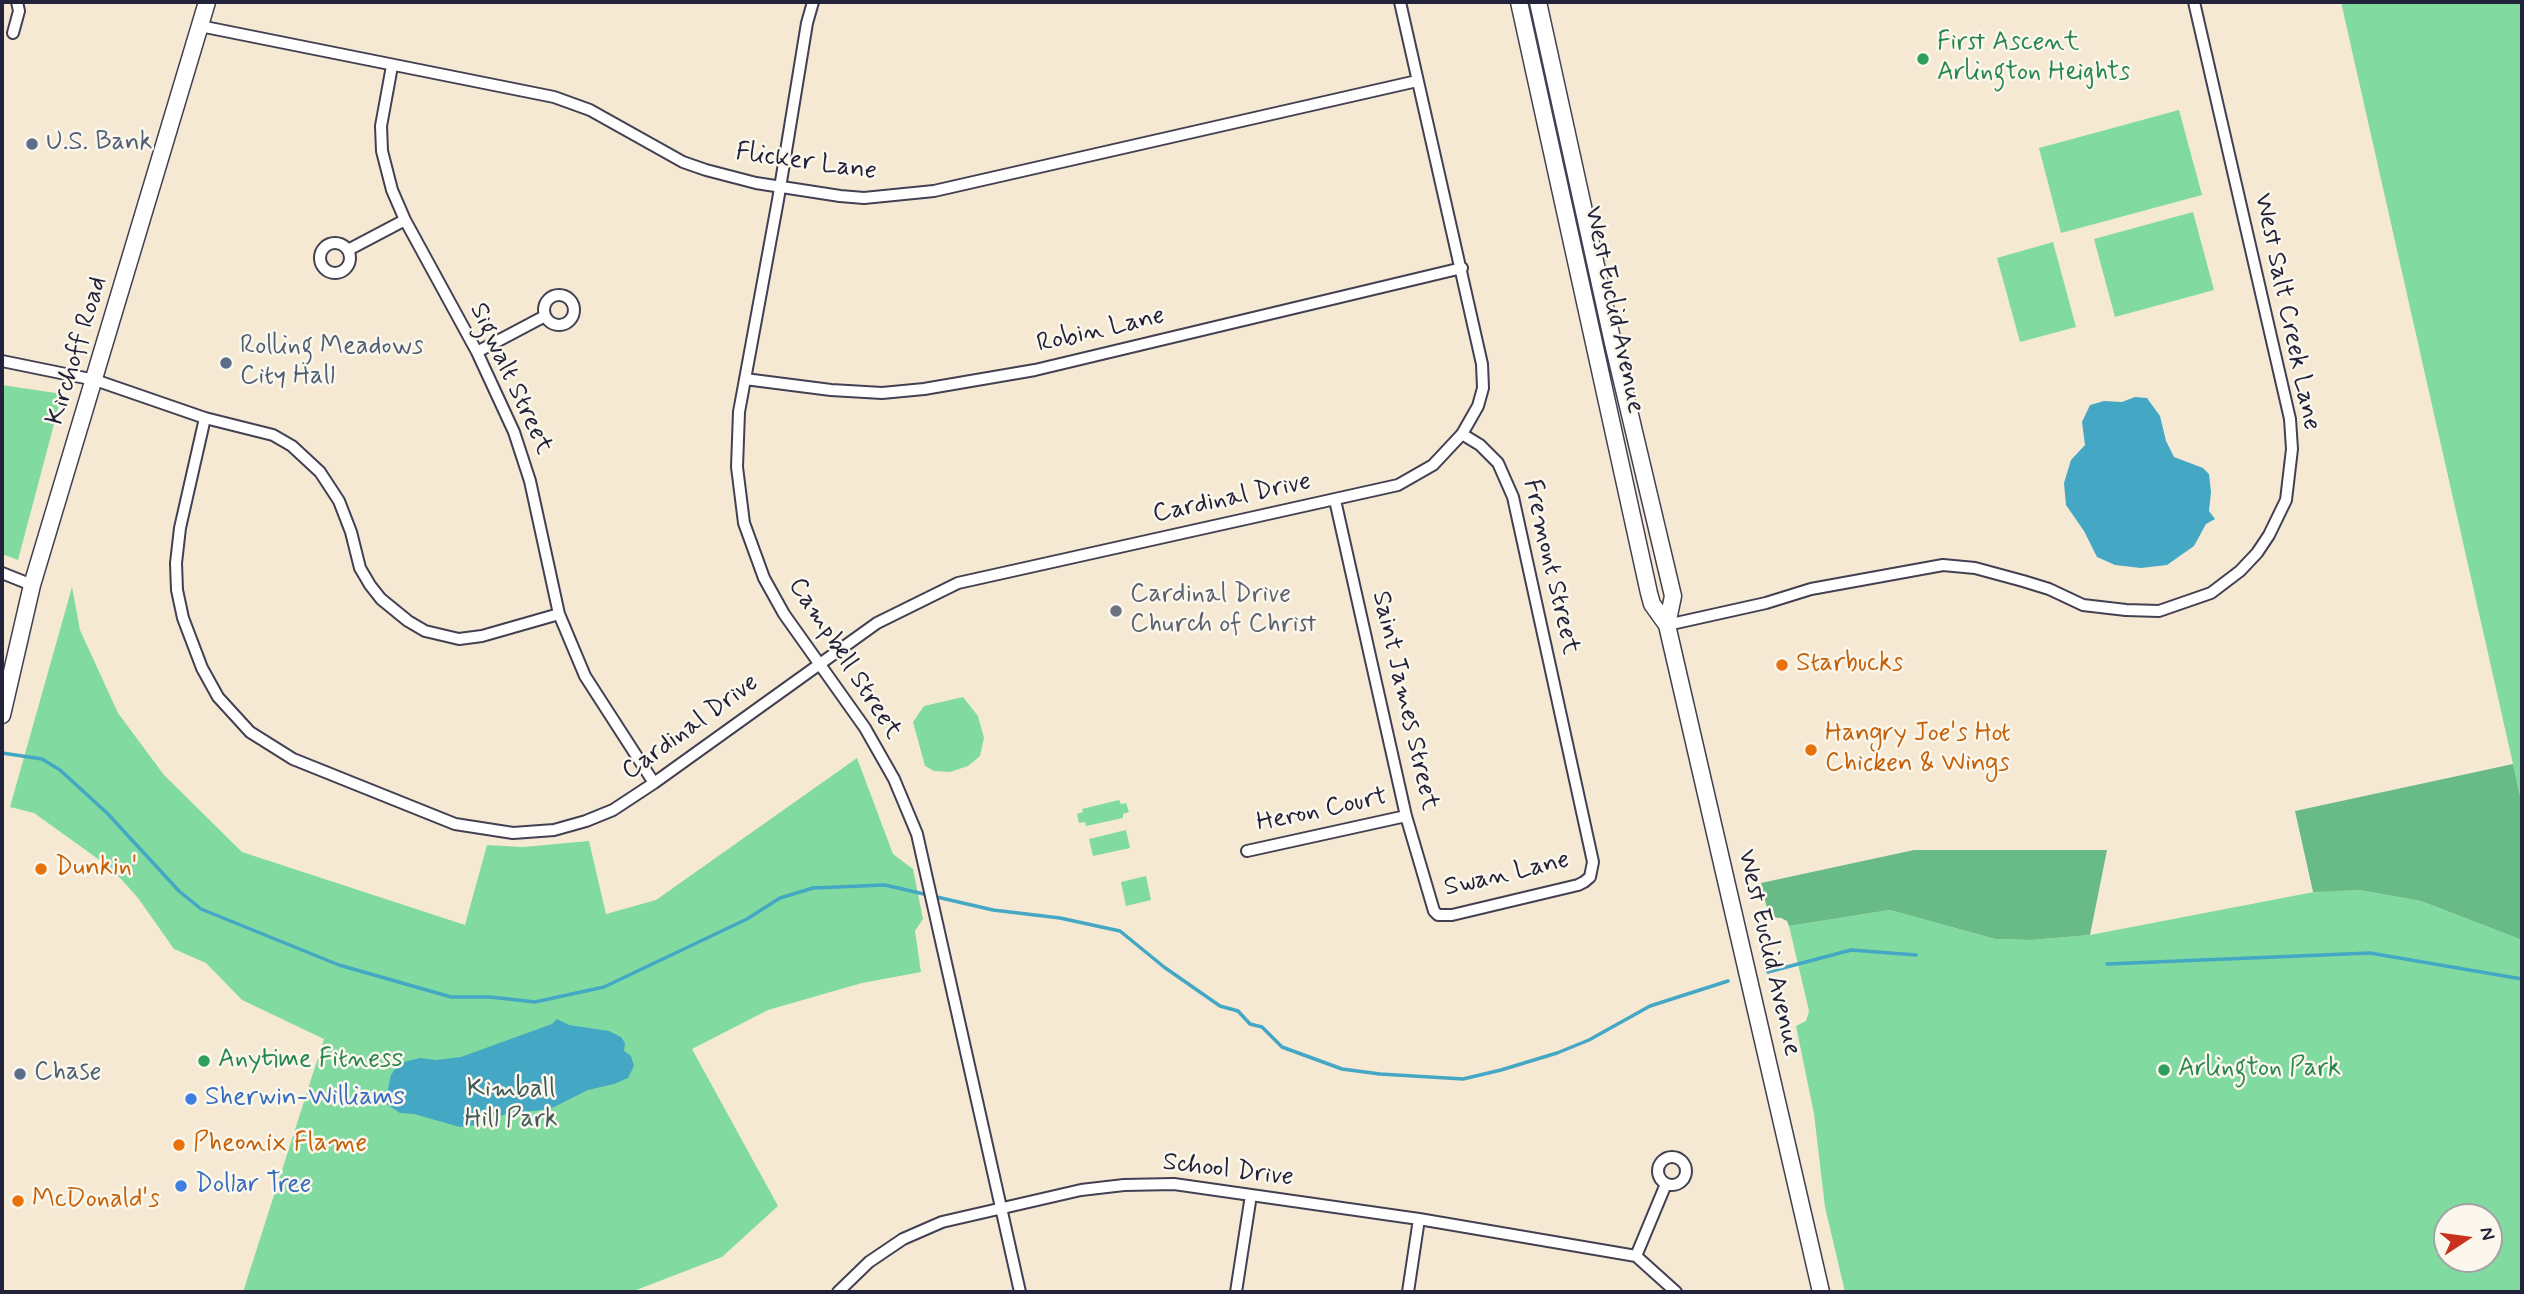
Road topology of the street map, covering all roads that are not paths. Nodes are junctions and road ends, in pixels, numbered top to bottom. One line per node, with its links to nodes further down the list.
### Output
1 (17, 2): 9 (street)
2 (207, 2): 8 (main road, Kirchoff Road)
3 (813, 2): 12 (street, Campbell Street)
4 (1400, 2): 11 (street)
5 (1519, 2): 27 (main road, West Euclid Avenue)
6 (1538, 2): 27 (main road, West Euclid Avenue)
7 (2194, 2): 27 (street, West Salt Creek Lane)
8 (200, 26): 10 (street, Flicker Lane); 20 (main road, Kirchoff Road)
9 (13, 33)
10 (392, 66): 12 (street, Flicker Lane); 13 (street, Sigwalt Street)
11 (1417, 81): 12 (street, Flicker Lane); 15 (street)
12 (780, 187): 19 (street, Campbell Street)
13 (405, 220): 14 (street); 17 (street, Sigwalt Street)
14 (348, 250)
15 (1462, 268): 19 (street, Robin Lane); 22 (street)
16 (545, 316): 17 (street)
17 (477, 352): 26 (street, Sigwalt Street)
18 (2, 361): 20 (street)
19 (745, 379): 28 (street, Campbell Street)
20 (95, 380): 21 (street); 25 (main road, Kirchoff Road)
21 (205, 418): 26 (street); 30 (street, Cardinal Drive)
22 (1462, 434): 23 (street, Cardinal Drive); 33 (street, Fremont Street)
23 (1335, 500): 28 (street, Cardinal Drive); 31 (street, Saint James Street)
24 (2, 573): 25 (street)
25 (33, 585): 29 (main road, Kirchoff Road)
26 (559, 614): 30 (street, Sigwalt Street)
27 (1667, 625): 45 (main road, West Euclid Avenue)
28 (820, 663): 30 (street, Cardinal Drive); 37 (street, Campbell Street)
29 (2, 715)
30 (654, 783)
31 (1406, 816): 32 (street, Heron Court); 34 (street, Saint James Street)
32 (1247, 851)
33 (1590, 877): 34 (street, Swan Lane)
34 (1434, 911)
35 (1666, 1184): 39 (street)
36 (1251, 1195): 37 (street, School Drive); 38 (street, School Drive); 42 (street)
37 (1000, 1207): 40 (street, School Drive); 41 (street, Campbell Street)
38 (1419, 1219): 39 (street, School Drive); 43 (street)
39 (1636, 1256): 44 (street)
40 (838, 1292)
41 (1020, 1292)
42 (1236, 1292)
43 (1408, 1292)
44 (1676, 1292)
45 (1821, 1292)

